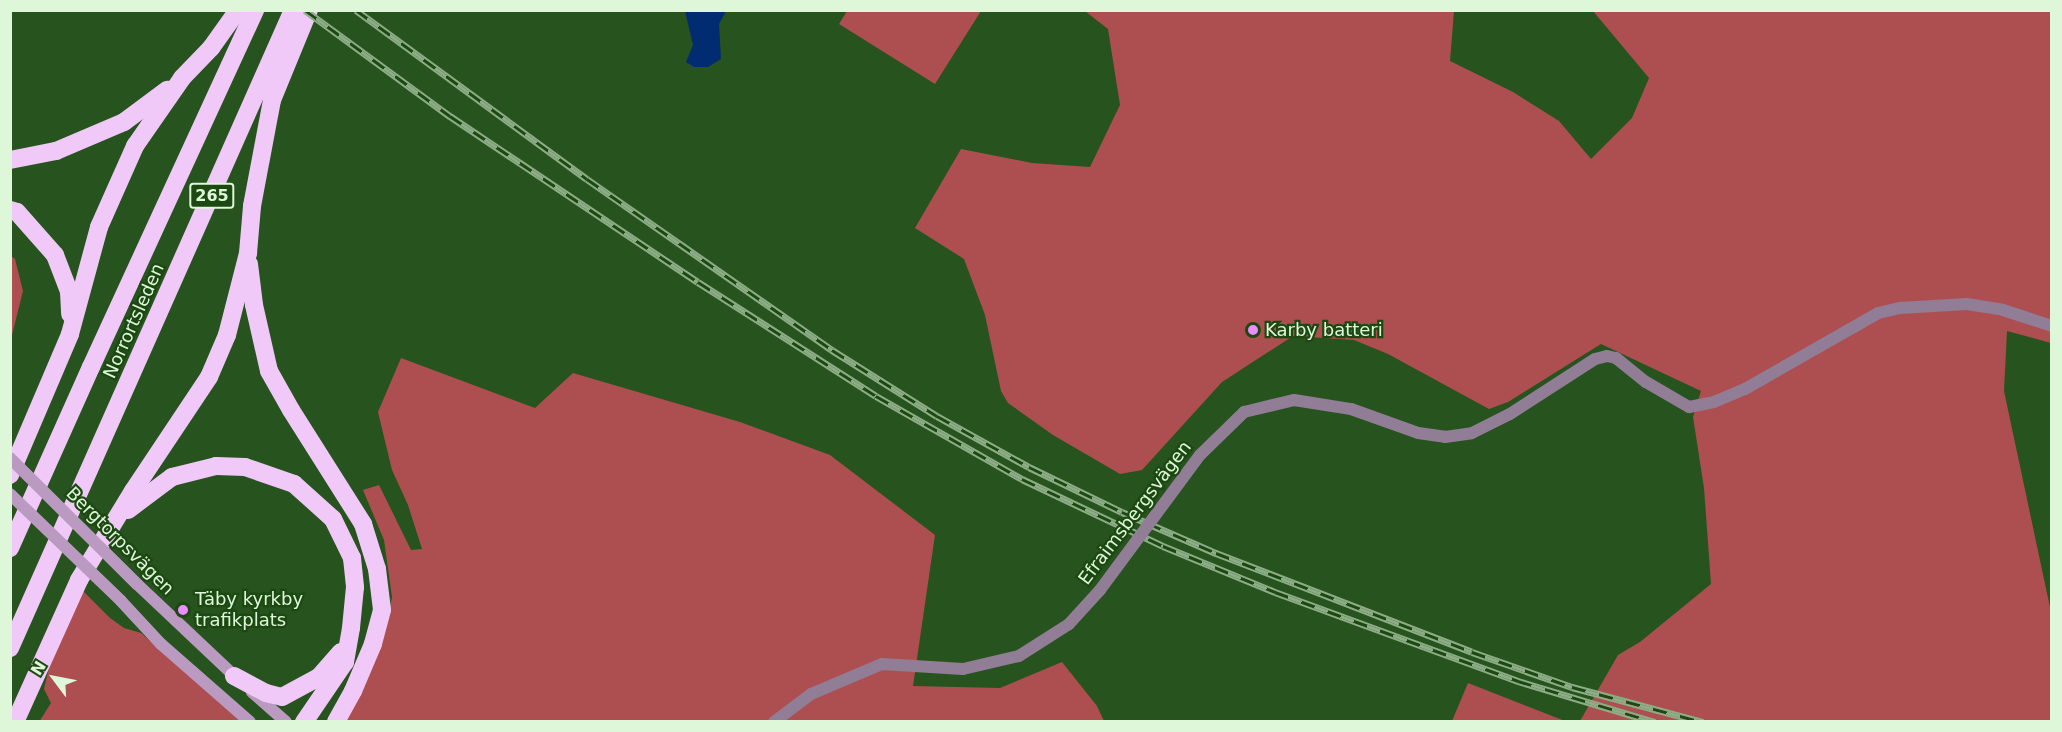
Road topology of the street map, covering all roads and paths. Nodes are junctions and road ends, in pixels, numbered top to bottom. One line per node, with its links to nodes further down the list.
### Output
1 (237, 10): 5 (highway)
2 (255, 10): 15 (highway, Norrortsleden / 265)
3 (293, 10): 17 (highway, Norrortsleden / 265)
4 (309, 10): 8 (highway)
5 (182, 78): 6 (highway); 10 (highway)
6 (10, 160)
7 (10, 210): 10 (highway)
8 (248, 253): 14 (highway); 19 (highway)
9 (2052, 326): 26 (street, Efraimsbergsvägen, bridge)
10 (70, 334): 12 (highway)
11 (10, 458): 18 (main road, Bergtorpsvägen, bridge)
12 (10, 475)
13 (10, 494): 21 (main road, bridge)
14 (110, 529): 16 (highway); 20 (highway)
15 (10, 548)
16 (351, 628): 18 (highway); 23 (highway)
17 (10, 648)
18 (234, 676): 22 (main road, Bergtorpsvägen)
19 (353, 691): 24 (highway); 25 (highway)
20 (15, 722)
21 (250, 722)
22 (286, 722)
23 (304, 722)
24 (325, 722)
25 (336, 722)
26 (774, 722)

